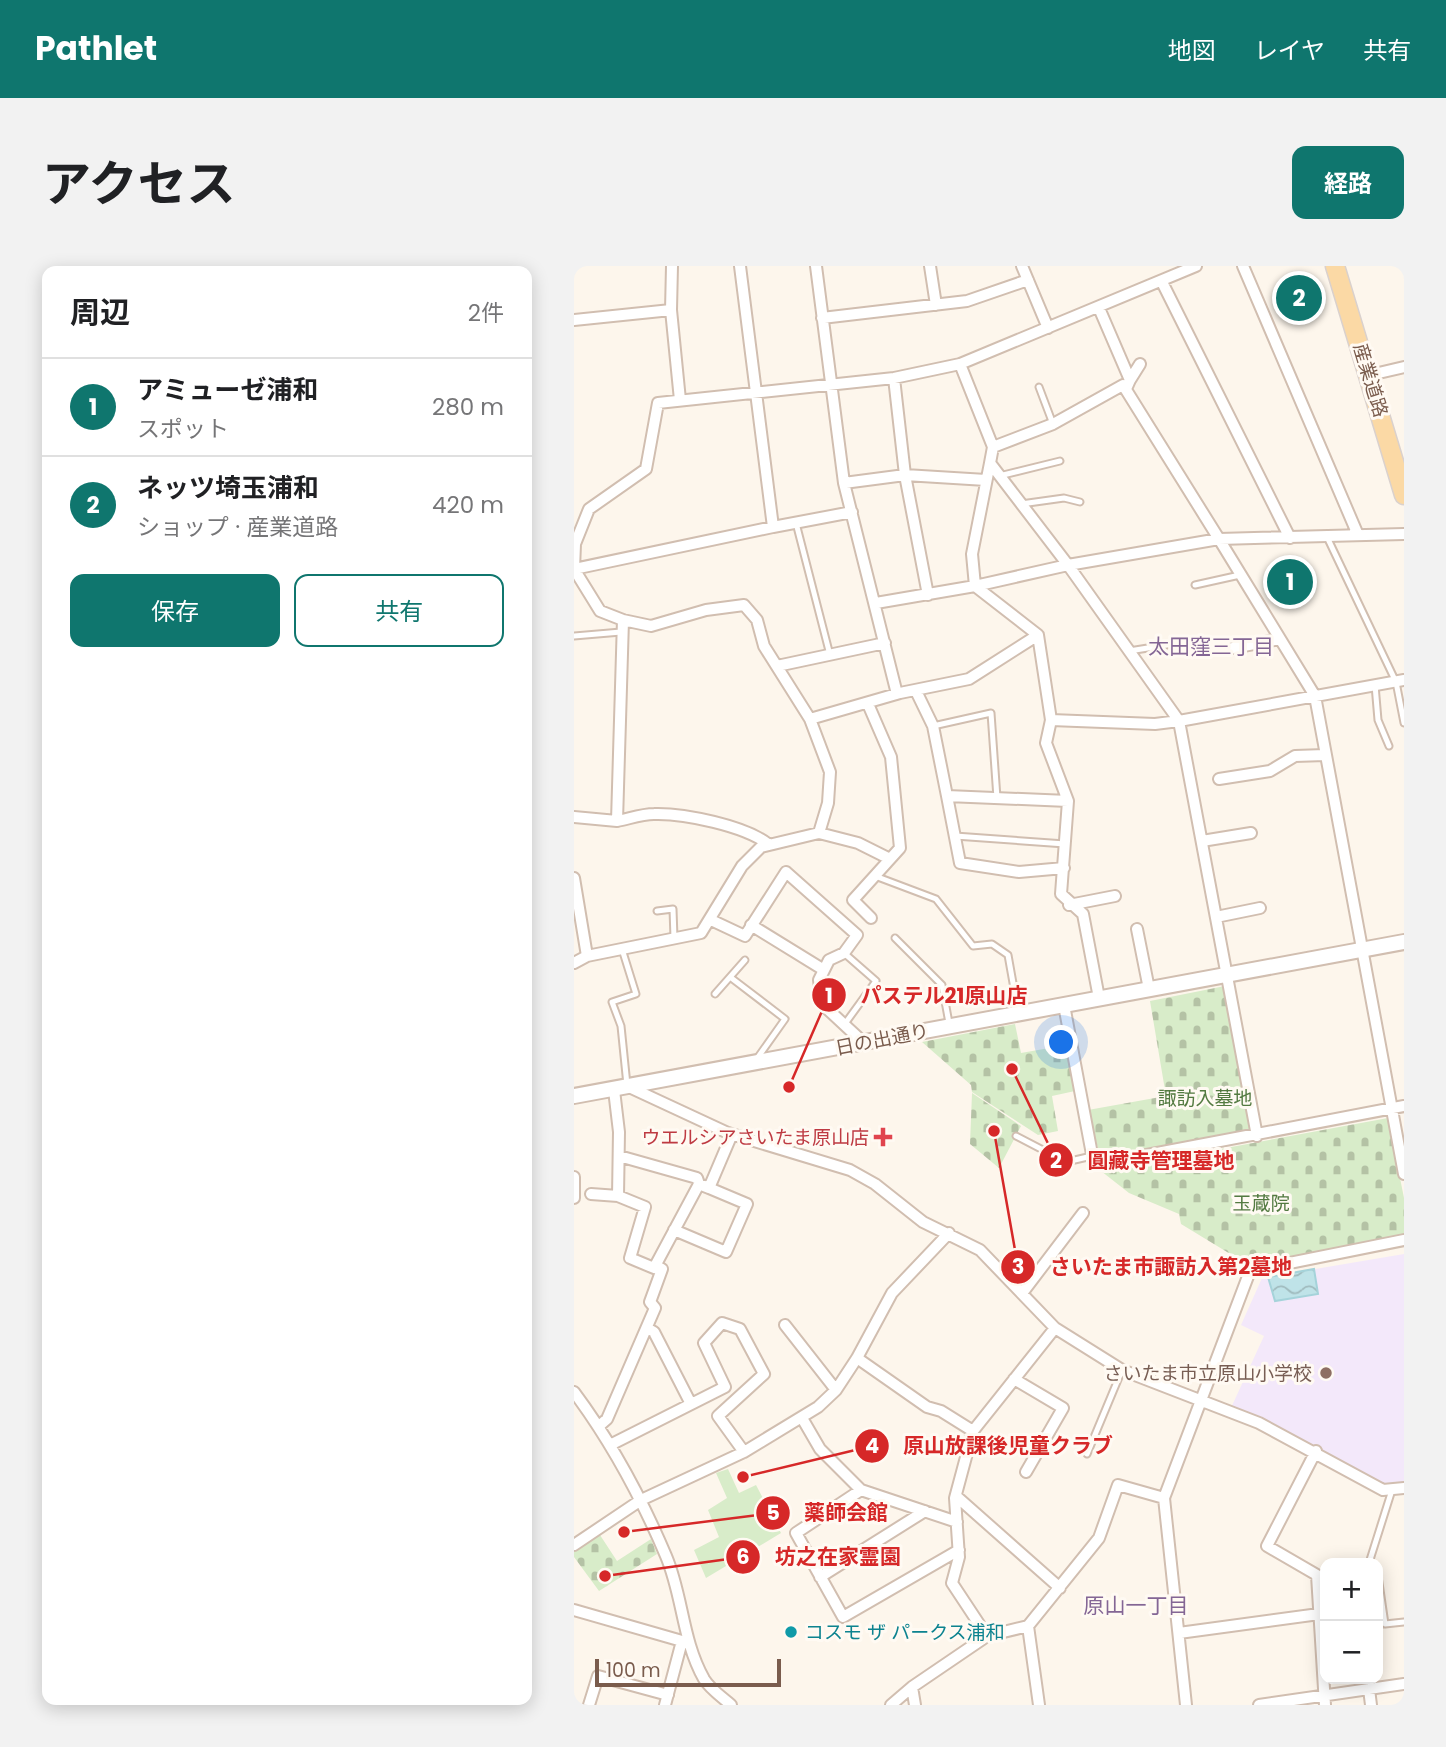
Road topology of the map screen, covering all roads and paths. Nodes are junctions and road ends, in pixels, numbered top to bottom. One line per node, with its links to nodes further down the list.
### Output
1 (672, 266): 13 (street)
2 (740, 266): 25 (street)
3 (816, 266): 14 (street)
4 (930, 266): 11 (street)
5 (1022, 266): 9 (street)
6 (1196, 266): 10 (street)
7 (1243, 266): 42 (street)
8 (1335, 266): 20 (main road, 産業道路)
9 (1028, 280): 11 (street); 16 (street)
10 (1162, 282): 12 (street); 44 (street)
11 (936, 305): 14 (street)
12 (1099, 307): 16 (street); 22 (street)
13 (671, 310): 15 (street); 26 (street)
14 (822, 318): 23 (street)
15 (574, 320)
16 (1048, 328): 17 (street)
17 (960, 364): 21 (street); 28 (street)
18 (1140, 364): 22 (street)
19 (1404, 367): 20 (street)
20 (1370, 375): 35 (main road, 産業道路)
21 (894, 378): 23 (street); 31 (street)
22 (1128, 384): 27 (street); 45 (street)
23 (829, 386): 25 (street); 34 (street)
24 (1039, 387): 27 (lane)
25 (755, 392): 26 (street); 40 (street)
26 (680, 400): 47 (street)
27 (1053, 424): 28 (street)
28 (993, 447): 30 (street)
29 (1060, 461): 32 (lane)
30 (990, 463): 32 (street); 33 (street)
31 (905, 475): 33 (street); 34 (street); 51 (street)
32 (999, 476): 37 (street)
33 (986, 480): 50 (street)
34 (844, 483): 38 (street)
35 (1404, 495)
36 (1080, 502): 37 (lane)
37 (1021, 504): 46 (street)
38 (852, 512): 39 (street); 52 (street)
39 (796, 523): 40 (street); 61 (lane)
40 (773, 527): 47 (street)
41 (1404, 534): 42 (street)
42 (1358, 535): 43 (street)
43 (1327, 537): 44 (street); 63 (lane)
44 (1290, 538): 45 (street)
45 (1219, 539): 46 (street); 48 (street)
46 (1068, 565): 50 (street); 60 (street)
47 (574, 569): 53 (street)
48 (1241, 575): 49 (lane); 56 (street)
49 (1195, 584)
50 (975, 586): 51 (street); 54 (street)
51 (928, 595): 52 (street)
52 (876, 603): 57 (street)
53 (622, 626): 55 (lane); 62 (street); 81 (street)
54 (1038, 635): 65 (street); 70 (street)
55 (574, 636)
56 (1280, 639): 59 (street); 67 (street)
57 (885, 643): 61 (street); 66 (street)
58 (1180, 643): 60 (lane)
59 (1228, 649)
60 (1129, 651): 71 (street)
61 (830, 655): 62 (street)
62 (777, 666): 69 (street)
63 (1400, 681): 64 (street); 72 (lane)
64 (1375, 685): 67 (street); 74 (lane)
65 (916, 691): 66 (street); 73 (street)
66 (897, 694): 68 (street)
67 (1315, 696): 71 (street); 75 (street)
68 (868, 704): 69 (street); 88 (street)
69 (810, 719): 82 (street)
70 (1051, 720): 71 (street); 79 (street)
71 (1179, 721): 85 (street)
72 (1404, 723)
73 (933, 726): 77 (street); 78 (lane)
74 (1389, 746)
75 (1325, 755): 76 (street); 105 (street)
76 (1219, 779)
77 (947, 796): 78 (street); 84 (street)
78 (997, 798): 79 (street)
79 (1068, 801): 87 (street)
80 (574, 817): 81 (street)
81 (617, 821): 86 (street)
82 (819, 833): 86 (street); 88 (street)
83 (1251, 833): 85 (street)
84 (955, 836): 87 (lane); 89 (street)
85 (1202, 841): 96 (street)
86 (768, 844): 98 (street)
87 (1065, 844): 89 (street)
88 (890, 859): 90 (street)
89 (1064, 868): 93 (street)
90 (875, 876): 97 (street); 117 (lane)
91 (574, 878): 107 (street)
92 (1115, 896): 93 (street)
93 (1069, 905): 115 (street)
94 (1260, 908): 96 (street)
95 (657, 911): 102 (lane)
96 (1216, 917): 111 (street)
97 (871, 918)
98 (711, 920): 99 (street); 102 (street)
99 (751, 925): 106 (street); 110 (street)
100 (1137, 929): 113 (street)
101 (895, 937): 119 (lane)
102 (674, 938): 104 (street)
103 (1402, 944): 105 (street, 日の出通り)
104 (622, 949): 107 (street); 122 (lane)
105 (1361, 951): 111 (street, 日の出通り); 125 (street)
106 (844, 953): 110 (street); 118 (lane)
107 (587, 956): 109 (street)
108 (745, 960): 112 (lane)
109 (574, 963)
110 (824, 970): 118 (street)
111 (1227, 975): 113 (street, 日の出通り); 128 (street)
112 (730, 977): 114 (lane); 121 (lane)
113 (1149, 989): 115 (street, 日の出通り)
114 (715, 994)
115 (1099, 998): 116 (street, 日の出通り)
116 (1064, 1005): 117 (street, 日の出通り); 130 (street)
117 (1019, 1014): 119 (street, 日の出通り)
118 (845, 1025): 120 (street)
119 (950, 1026): 120 (street, 日の出通り)
120 (864, 1043): 121 (street, 日の出通り)
121 (753, 1064): 122 (street, 日の出通り)
122 (623, 1088): 123 (street, 日の出通り); 126 (street); 129 (street)
123 (574, 1096)
124 (1404, 1106): 125 (street)
125 (1392, 1108): 128 (street); 131 (street)
126 (732, 1134): 133 (street); 139 (street)
127 (1016, 1136): 130 (lane)
128 (1256, 1136): 130 (street)
129 (619, 1156): 133 (street); 135 (street)
130 (1093, 1156)
131 (1404, 1174)
132 (574, 1177): 136 (street)
133 (704, 1186): 138 (street); 138 (street)
134 (591, 1194): 135 (street)
135 (618, 1196): 141 (street)
136 (574, 1198)
137 (1083, 1213): 142 (street)
138 (674, 1230): 141 (street)
139 (949, 1233): 142 (street); 146 (street)
140 (1404, 1240): 151 (street)
141 (656, 1266): 144 (street)
142 (1023, 1292): 145 (street)
143 (785, 1325): 149 (street)
144 (647, 1328): 152 (street); 154 (street)
145 (1055, 1328): 147 (street); 148 (street)
146 (857, 1358): 149 (street); 155 (street)
147 (1122, 1370): 151 (street); 159 (lane)
148 (1014, 1379): 155 (street); 160 (street)
149 (836, 1390): 153 (street)
150 (574, 1392): 154 (street)
151 (1200, 1397): 157 (street); 164 (street)
152 (691, 1404): 156 (street); 158 (street)
153 (802, 1418): 158 (street); 161 (street)
154 (599, 1426): 156 (street)
155 (973, 1432): 163 (street)
156 (612, 1444): 165 (street)
157 (1316, 1451): 162 (street); 172 (street)
158 (744, 1452): 165 (street)
159 (1087, 1454)
160 (1026, 1472)
161 (861, 1490): 166 (street); 171 (street)
162 (1398, 1490): 170 (lane)
163 (956, 1496): 167 (street); 173 (street)
164 (1164, 1498): 173 (street); 180 (street)
165 (641, 1500): 168 (street); 182 (street)
166 (925, 1511): 167 (street); 171 (street)
167 (957, 1522): 169 (street)
168 (574, 1545)
169 (959, 1550): 171 (street); 181 (street)
170 (1371, 1558)
171 (820, 1577)
172 (1320, 1580)
173 (1060, 1588): 179 (street)
174 (1320, 1598): 177 (street)
175 (574, 1610): 182 (street)
176 (1383, 1610): 178 (lane)
177 (1319, 1614): 180 (street); 187 (street)
178 (1404, 1622)
179 (1028, 1626): 181 (street); 192 (street)
180 (1180, 1633): 193 (street)
181 (987, 1636): 184 (street)
182 (685, 1640): 186 (street); 189 (street)
183 (1404, 1684): 185 (street)
184 (912, 1687): 190 (street); 191 (street)
185 (1369, 1689): 187 (street); 195 (street)
186 (667, 1700): 188 (street)
187 (1324, 1700): 194 (street)
188 (589, 1705)
189 (731, 1705)
190 (891, 1705)
191 (915, 1705)
192 (1039, 1705)
193 (1186, 1705)
194 (1259, 1705)
195 (1371, 1705)

